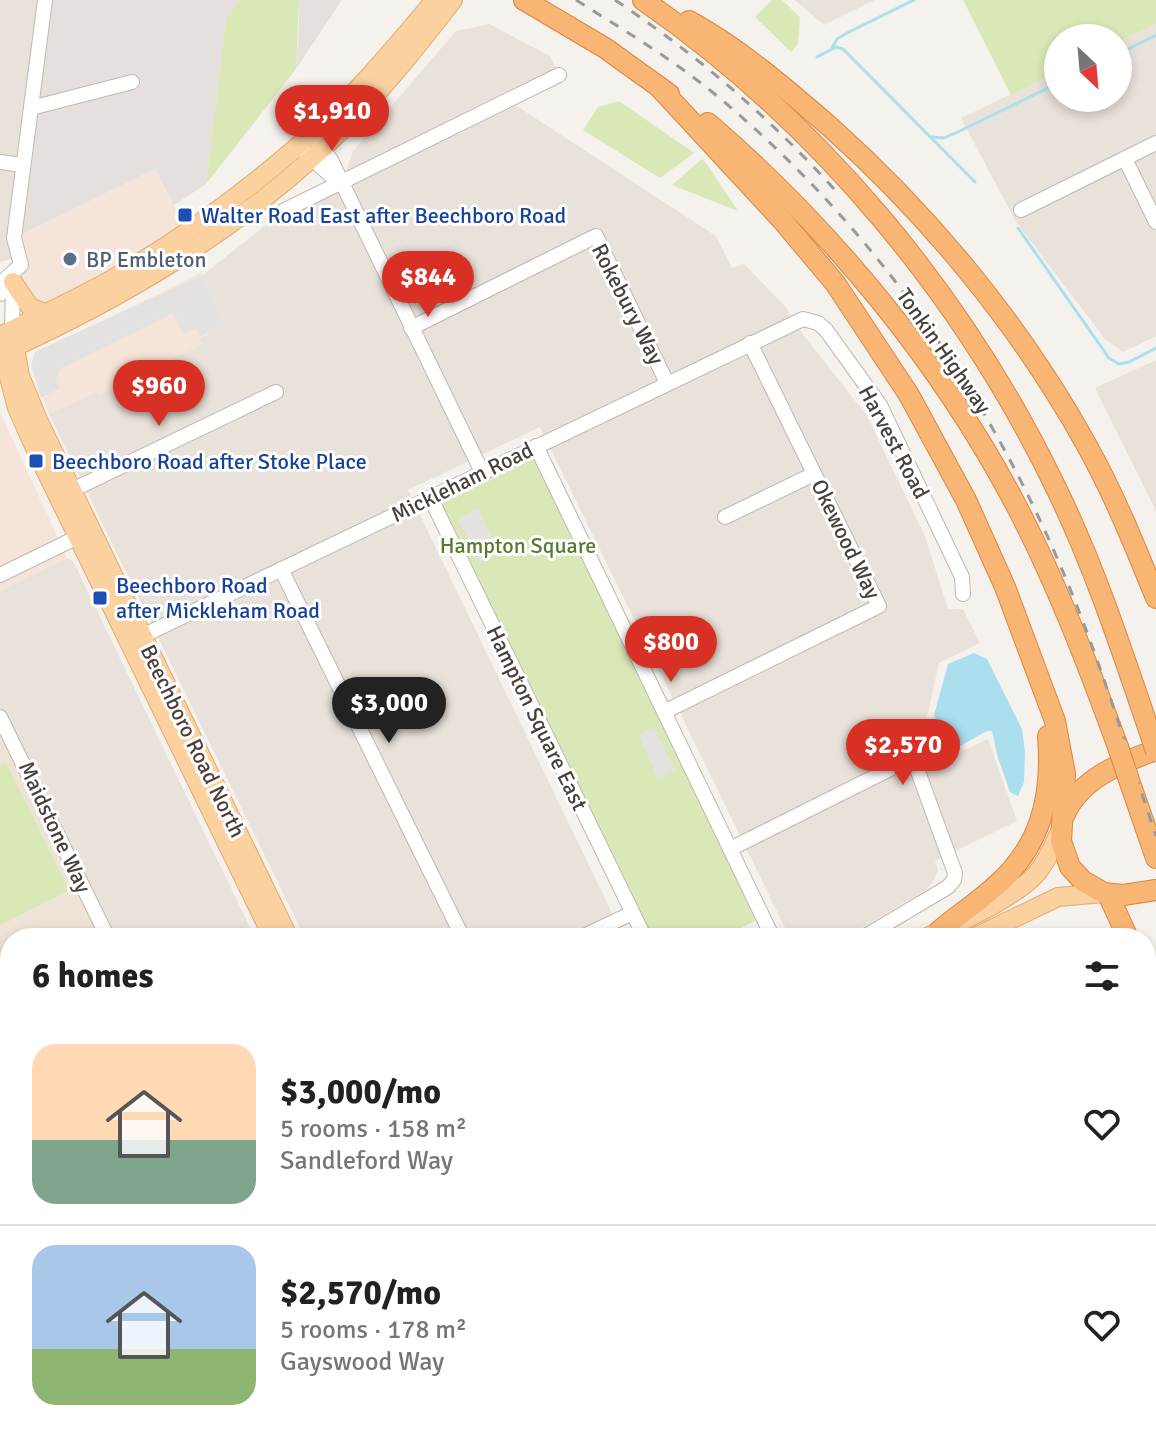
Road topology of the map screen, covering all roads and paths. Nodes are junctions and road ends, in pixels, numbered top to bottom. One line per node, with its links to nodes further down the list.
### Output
1 (45, 0): 10 (street, Beechboro Road North)
2 (435, 0): 12 (main road)
3 (453, 0): 12 (main road)
4 (524, 0): 9 (highway, Tonkin Highway)
5 (643, 0): 45 (highway, Tonkin Highway)
6 (652, 0): 40 (highway)
7 (559, 75): 16 (street)
8 (132, 82): 10 (street)
9 (659, 87): 42 (highway); 48 (highway, Tonkin Highway, bridge)
10 (31, 108): 15 (street, Beechboro Road North)
11 (1156, 143): 13 (street)
12 (311, 147): 16 (street); 21 (main road); 25 (main road)
13 (1125, 159): 17 (street); 19 (street)
14 (0, 162): 15 (street)
15 (22, 165): 20 (street, Beechboro Road North)
16 (341, 185): 18 (street); 23 (street)
17 (1021, 210)
18 (283, 211)
19 (1156, 222)
20 (8, 283): 21 (main road); 25 (street, Beechboro Road North)
21 (46, 314): 25 (main road)
22 (794, 321): 24 (street, Mickleham Road); 39 (street, Harvest Road)
23 (411, 328): 26 (street, Rokebury Way); 31 (street)
24 (750, 343): 26 (street, Mickleham Road); 32 (street, Okewood Way)
25 (5, 344): 29 (main road, Beechboro Road North); 33 (main road, Beechboro Road North)
26 (667, 383): 30 (street, Mickleham Road)
27 (0, 384): 29 (main road)
28 (276, 392): 33 (street)
29 (15, 402): 33 (main road, Beechboro Road North)
30 (536, 446): 31 (street, Mickleham Road); 43 (street)
31 (482, 472): 34 (street, Mickleham Road)
32 (814, 474): 35 (street); 43 (street, Okewood Way)
33 (65, 494): 36 (main road, Beechboro Road North)
34 (430, 497): 37 (street, Mickleham Road); 51 (street, Hampton Square East)
35 (725, 517)
36 (84, 534): 38 (street); 41 (main road, Beechboro Road North)
37 (281, 569): 41 (street, Mickleham Road); 55 (street)
38 (0, 575)
39 (963, 594)
40 (1156, 598)
41 (136, 639): 53 (main road, Beechboro Road North); 54 (main road, Beechboro Road North)
42 (1034, 669): 46 (highway); 60 (highway)
43 (664, 712): 47 (street)
44 (0, 717): 52 (street, Maidstone Way)
45 (1154, 745): 46 (highway)
46 (1062, 825): 50 (highway); 61 (main road)
47 (730, 849): 58 (street); 59 (street)
48 (1156, 858)
49 (1156, 890): 50 (highway)
50 (1106, 893): 62 (main road); 63 (highway)
51 (632, 913): 56 (street); 57 (street, Hampton Square East)
52 (103, 928)
53 (268, 928)
54 (284, 928)
55 (458, 928)
56 (601, 928)
57 (640, 928)
58 (768, 928)
59 (879, 928)
60 (941, 928)
61 (946, 928)
62 (993, 928)
63 (1123, 928)

